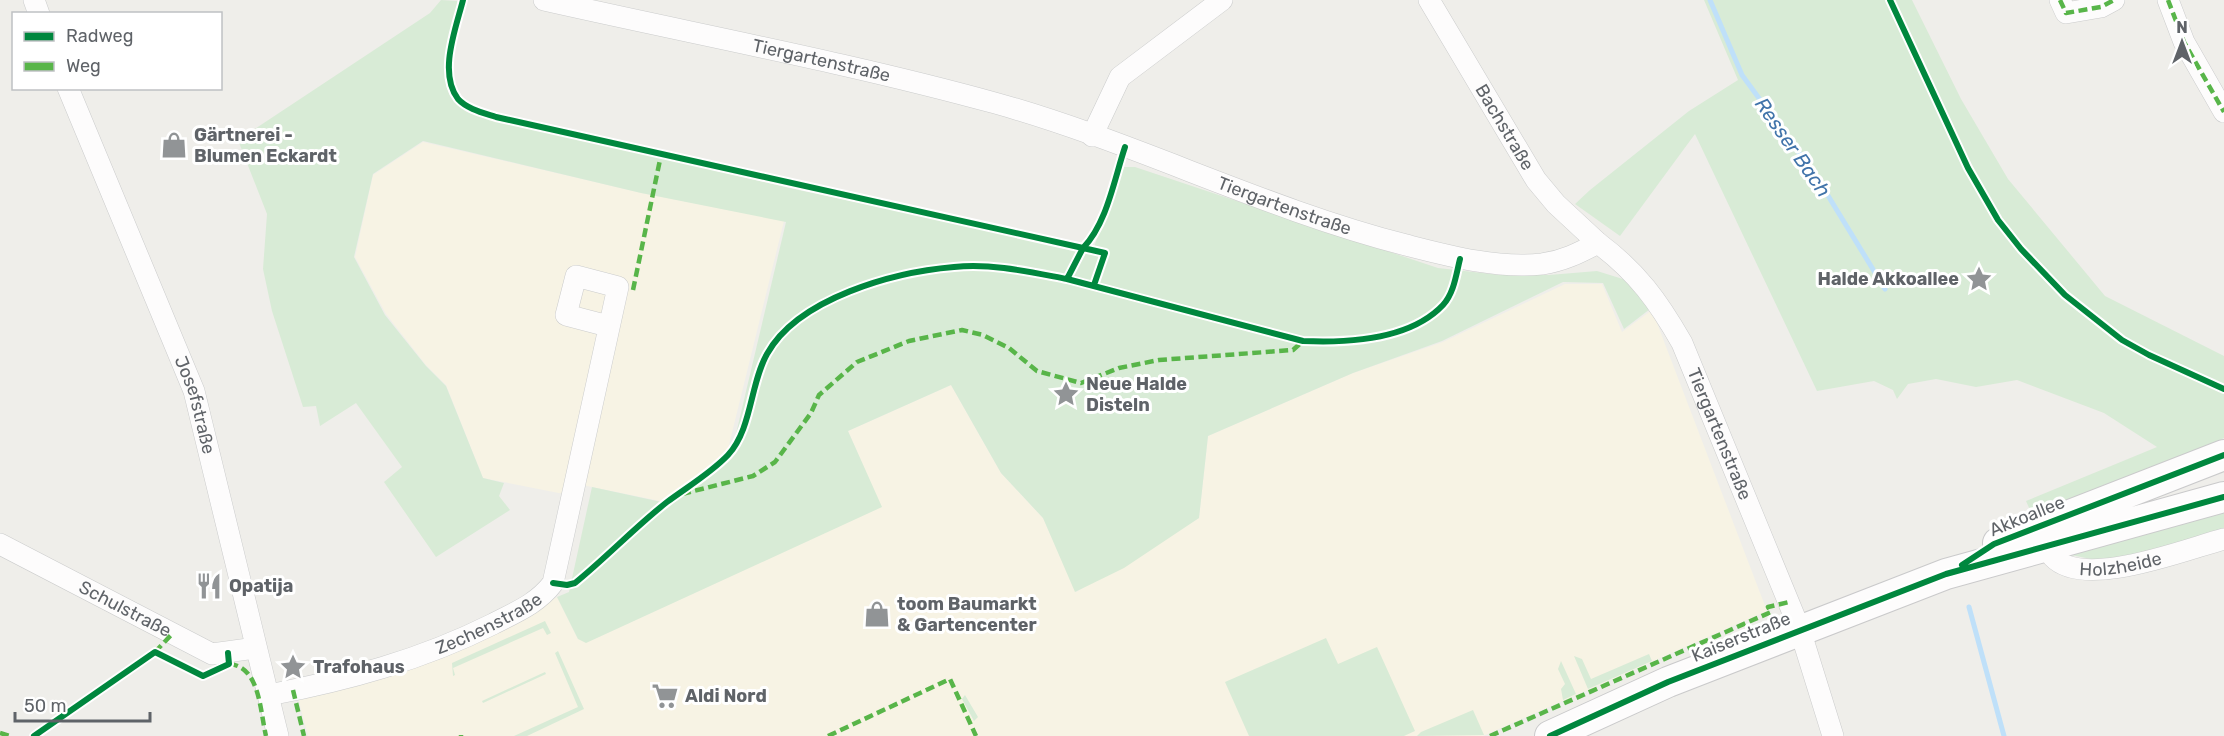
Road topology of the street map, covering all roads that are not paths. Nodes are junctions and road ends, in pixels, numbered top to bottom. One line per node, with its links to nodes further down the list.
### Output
1 (544, 0): 7 (street, Tiergartenstraße)
2 (1222, 0): 10 (street)
3 (1429, 0): 11 (street, Bachstraße)
4 (2060, 0): 5 (street)
5 (2114, 0)
6 (2168, 0): 9 (street)
7 (565, 2): 10 (street, Tiergartenstraße)
8 (69, 90): 20 (street, Josefstraße)
9 (2224, 112)
10 (1092, 136): 11 (street, Tiergartenstraße)
11 (1598, 243): 19 (street, Tiergartenstraße)
12 (608, 326): 21 (street, Zechenstraße)
13 (2224, 455): 15 (main road, Akkoallee)
14 (2224, 497): 15 (main road, Akkoallee)
15 (2044, 537): 16 (street, Holzheide); 18 (main road, Akkoallee)
16 (2224, 539)
17 (0, 544): 20 (street, Schulstraße)
18 (1946, 574): 19 (main road, Kaiserstraße)
19 (1800, 630): 23 (main road, Kaiserstraße); 24 (street, Tiergartenstraße)
20 (256, 648): 21 (street, Josefstraße)
21 (269, 695): 22 (street, Josefstraße)
22 (278, 736)
23 (1550, 736)
24 (1833, 736)

